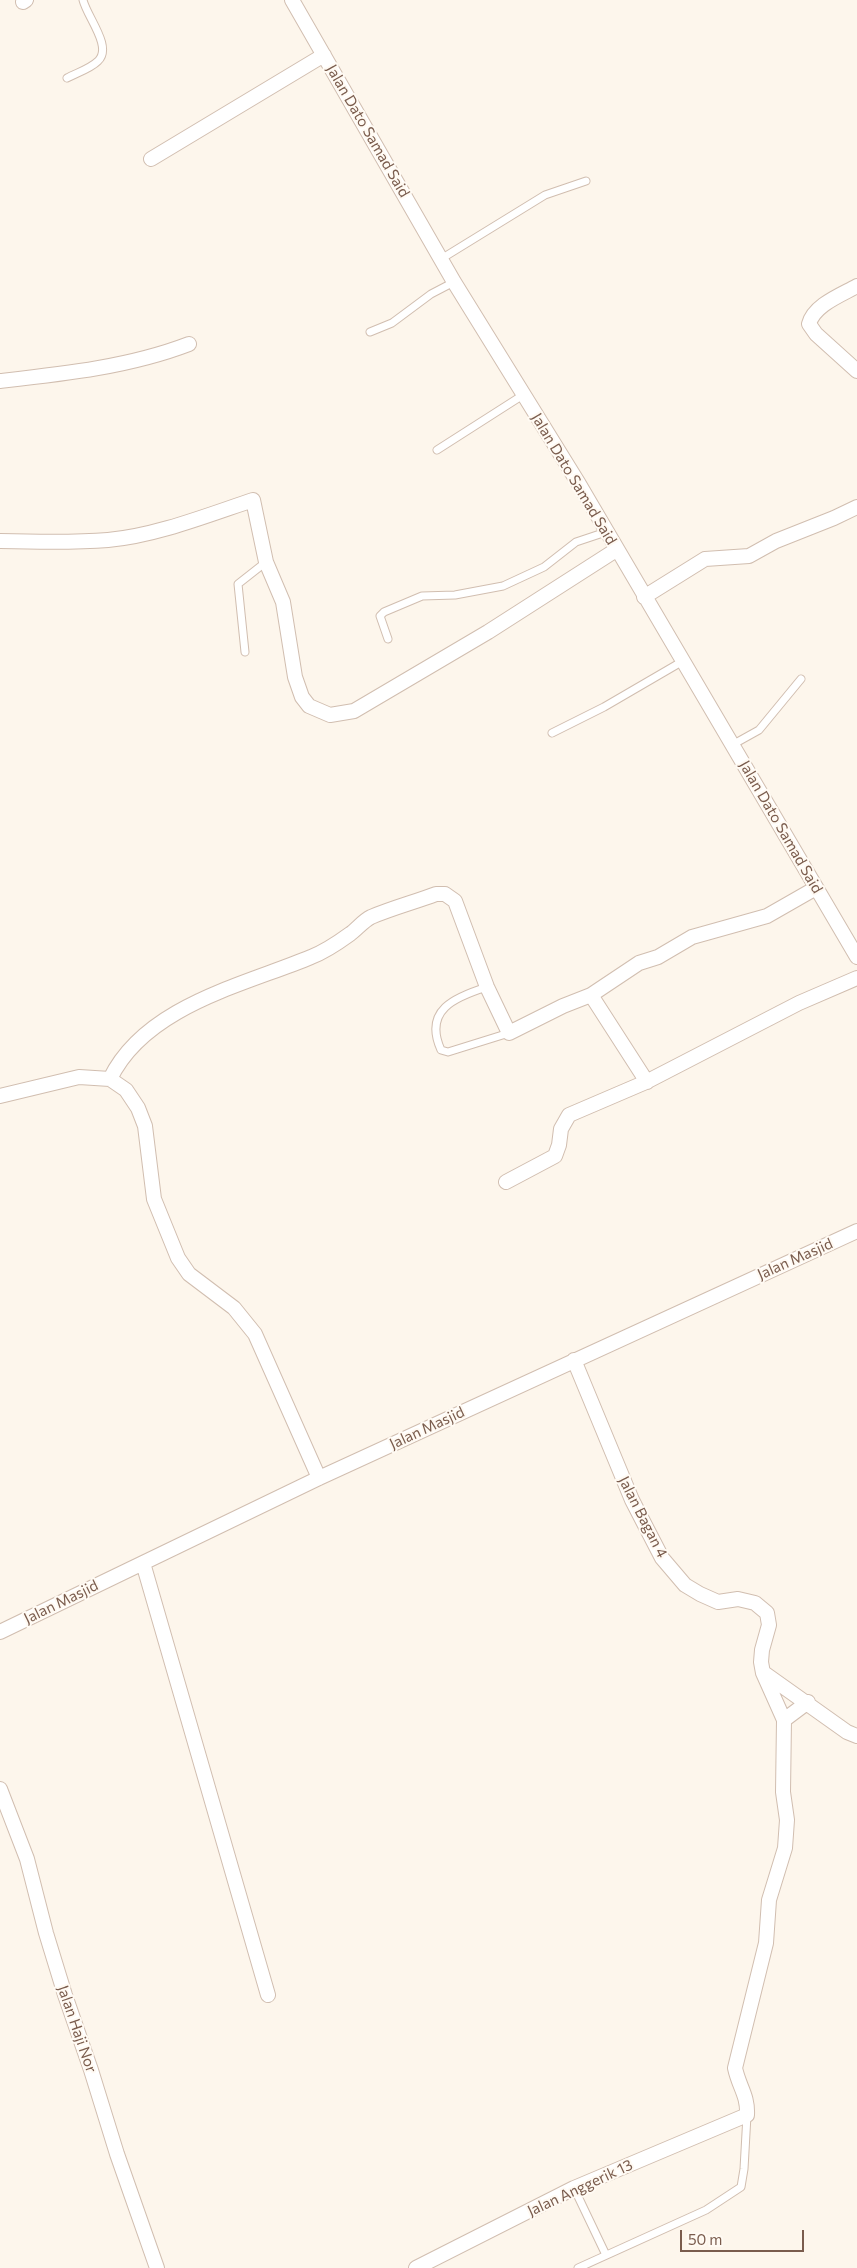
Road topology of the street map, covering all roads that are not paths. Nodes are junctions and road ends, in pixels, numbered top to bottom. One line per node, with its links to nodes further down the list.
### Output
1 (83, 0): 4 (lane)
2 (292, 0): 3 (street, Jalan Dato Samad Said)
3 (324, 55): 5 (street); 7 (street, Jalan Dato Samad Said)
4 (67, 78)
5 (151, 159)
6 (586, 181): 7 (lane)
7 (441, 259): 8 (street, Jalan Dato Samad Said)
8 (454, 282): 10 (lane); 14 (street, Jalan Dato Samad Said)
9 (857, 286): 12 (street)
10 (370, 332)
11 (189, 344): 13 (street)
12 (857, 371)
13 (0, 381)
14 (523, 395): 15 (lane); 17 (street, Jalan Dato Samad Said)
15 (437, 450)
16 (857, 507): 21 (street)
17 (606, 532): 19 (street, Jalan Dato Samad Said); 22 (lane)
18 (0, 541): 20 (street)
19 (616, 550): 20 (street); 21 (street, Jalan Dato Samad Said)
20 (266, 562): 23 (lane)
21 (644, 597): 24 (street, Jalan Dato Samad Said)
22 (388, 639)
23 (245, 652)
24 (683, 661): 26 (lane); 27 (street, Jalan Dato Samad Said)
25 (801, 679): 27 (lane)
26 (552, 733)
27 (732, 745): 28 (street, Jalan Dato Samad Said)
28 (816, 888): 29 (street, Jalan Dato Samad Said); 32 (street)
29 (857, 957)
30 (857, 978): 35 (street)
31 (487, 987): 33 (street); 33 (lane); 34 (street)
32 (592, 995): 33 (street); 35 (street)
33 (509, 1033)
34 (110, 1079): 36 (street); 40 (street)
35 (646, 1082): 37 (street)
36 (0, 1096)
37 (506, 1182)
38 (857, 1231): 39 (street, Jalan Masjid)
39 (574, 1360): 40 (street, Jalan Masjid); 43 (street, Jalan Bagan 4)
40 (319, 1478): 41 (street, Jalan Masjid)
41 (143, 1563): 42 (street, Jalan Masjid); 48 (street)
42 (0, 1632)
43 (763, 1673): 44 (street); 45 (street)
44 (808, 1702): 45 (street); 46 (street)
45 (784, 1720): 49 (street)
46 (857, 1736)
47 (0, 1789): 52 (street, Jalan Haji Nor)
48 (268, 1996)
49 (747, 2115): 50 (street, Jalan Anggerik 13); 51 (lane)
50 (574, 2188): 51 (lane); 53 (street, Jalan Anggerik 13)
51 (606, 2255): 54 (lane)
52 (157, 2268)
53 (416, 2268)
54 (578, 2268)

